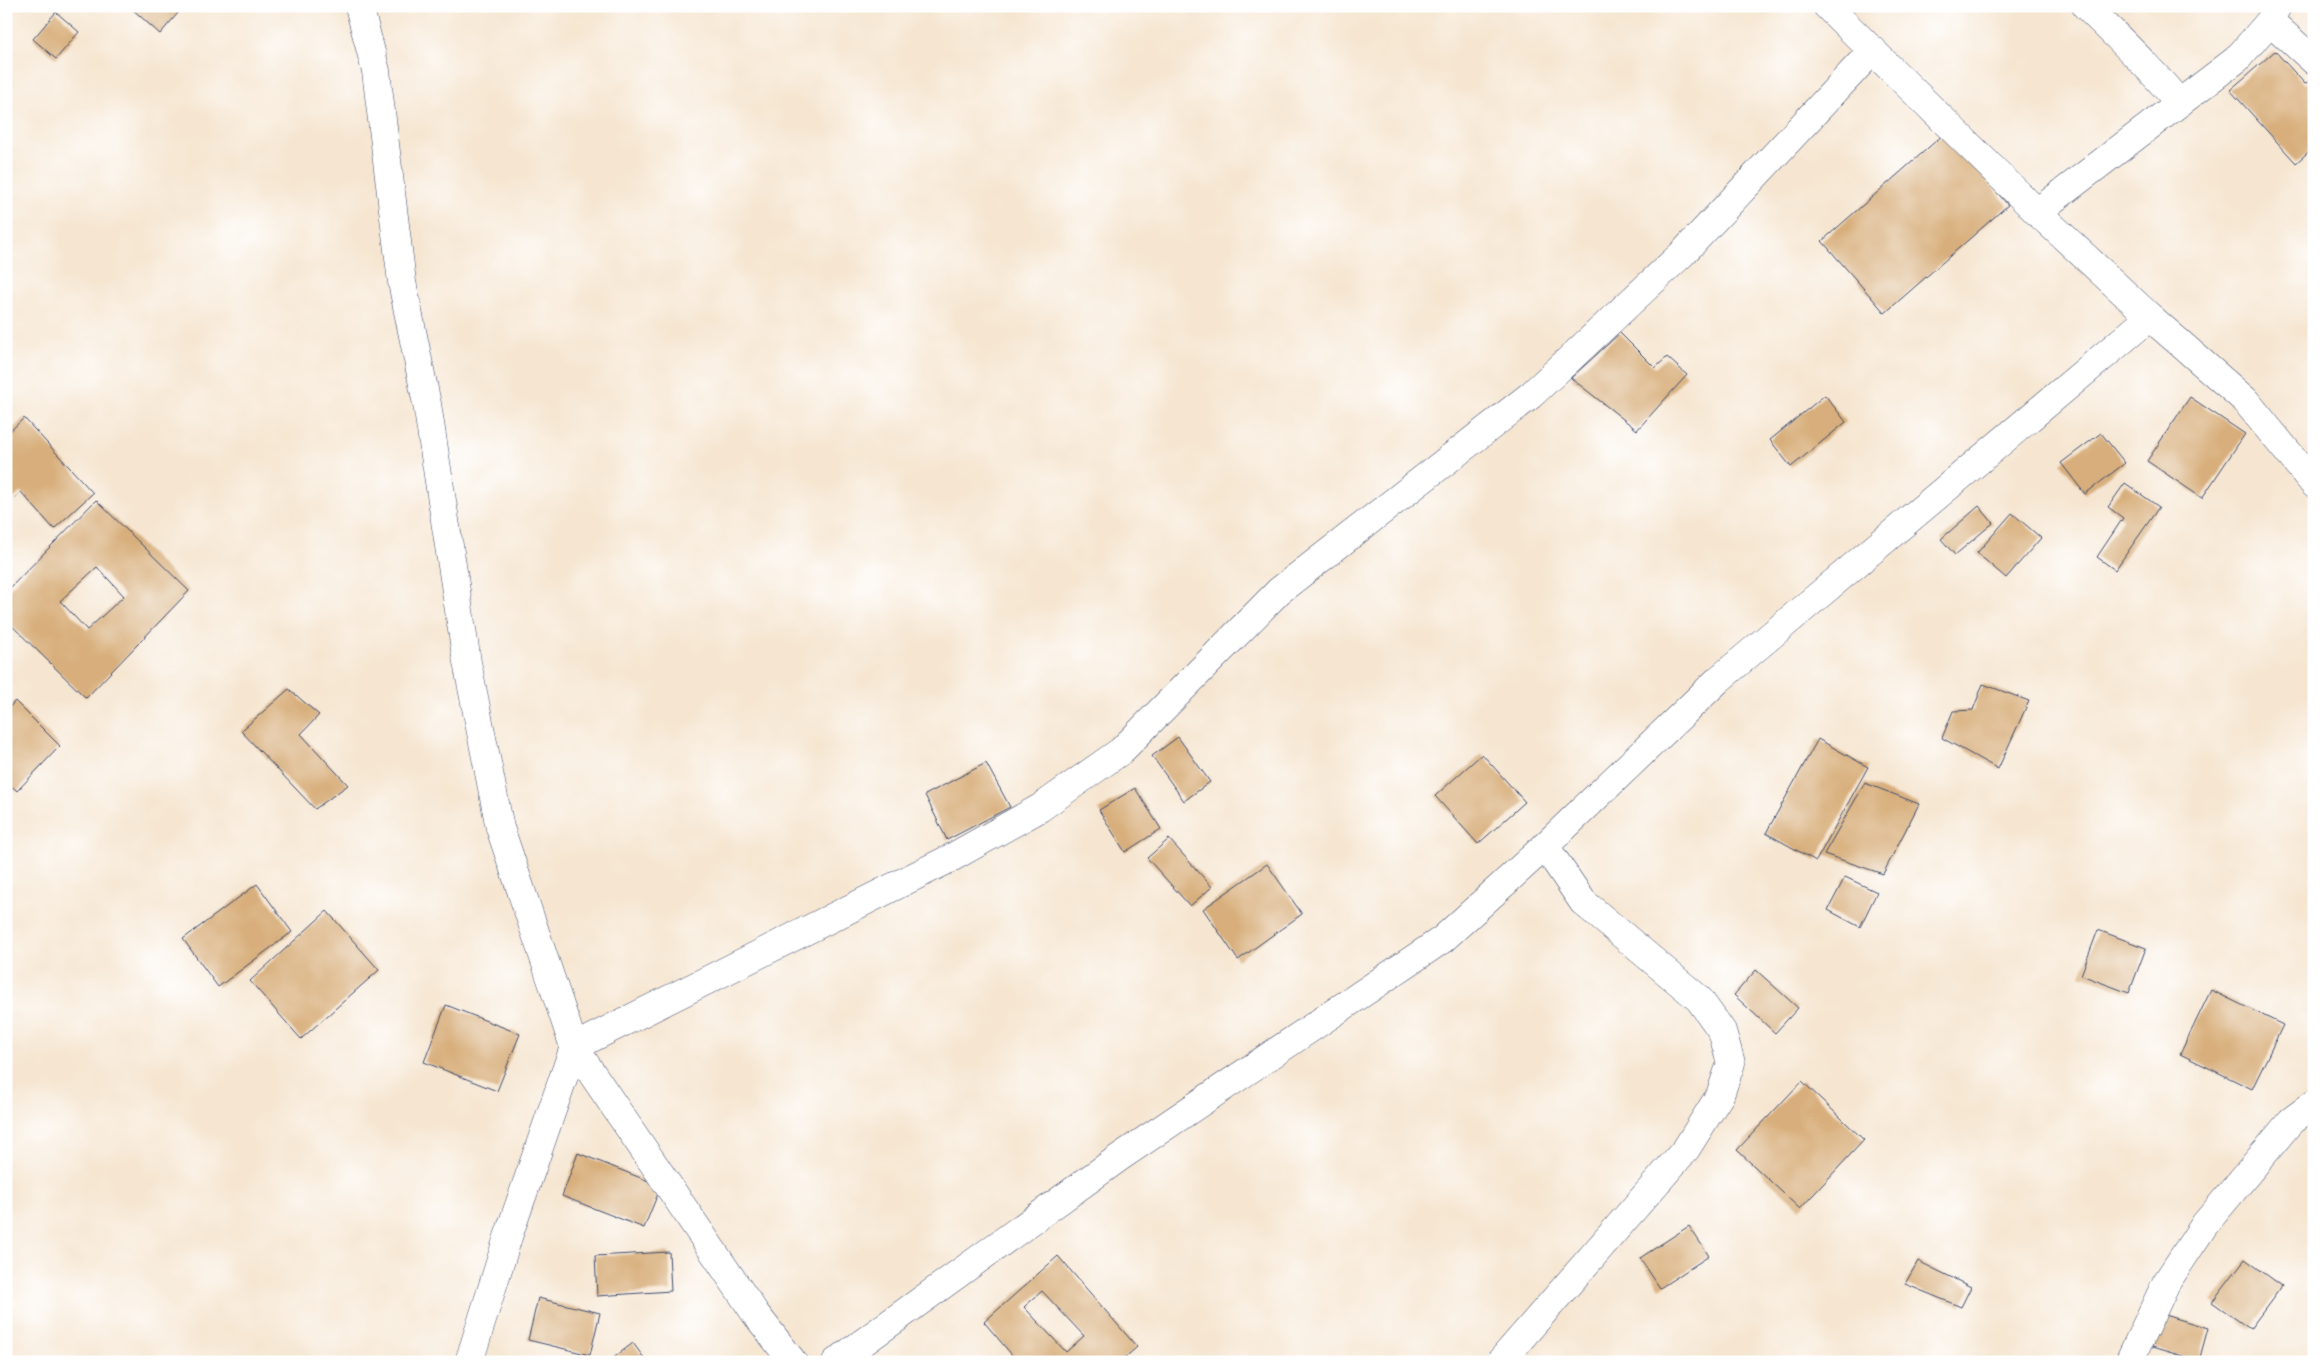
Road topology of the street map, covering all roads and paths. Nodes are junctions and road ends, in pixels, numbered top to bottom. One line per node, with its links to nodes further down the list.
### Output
1 (359, 6): 12 (street)
2 (1827, 6): 5 (street)
3 (2086, 6): 7 (street)
4 (2274, 14): 6 (street); 7 (street)
5 (1873, 50): 8 (street); 12 (street)
6 (2314, 61)
7 (2179, 103): 8 (street)
8 (2037, 212): 9 (street)
9 (2150, 317): 10 (street); 11 (street)
10 (2314, 484)
11 (1544, 846): 16 (street); 17 (street)
12 (574, 1047): 14 (street); 15 (street)
13 (2314, 1104): 18 (street)
14 (469, 1362)
15 (792, 1362)
16 (836, 1362)
17 (1500, 1362)
18 (2129, 1362)

